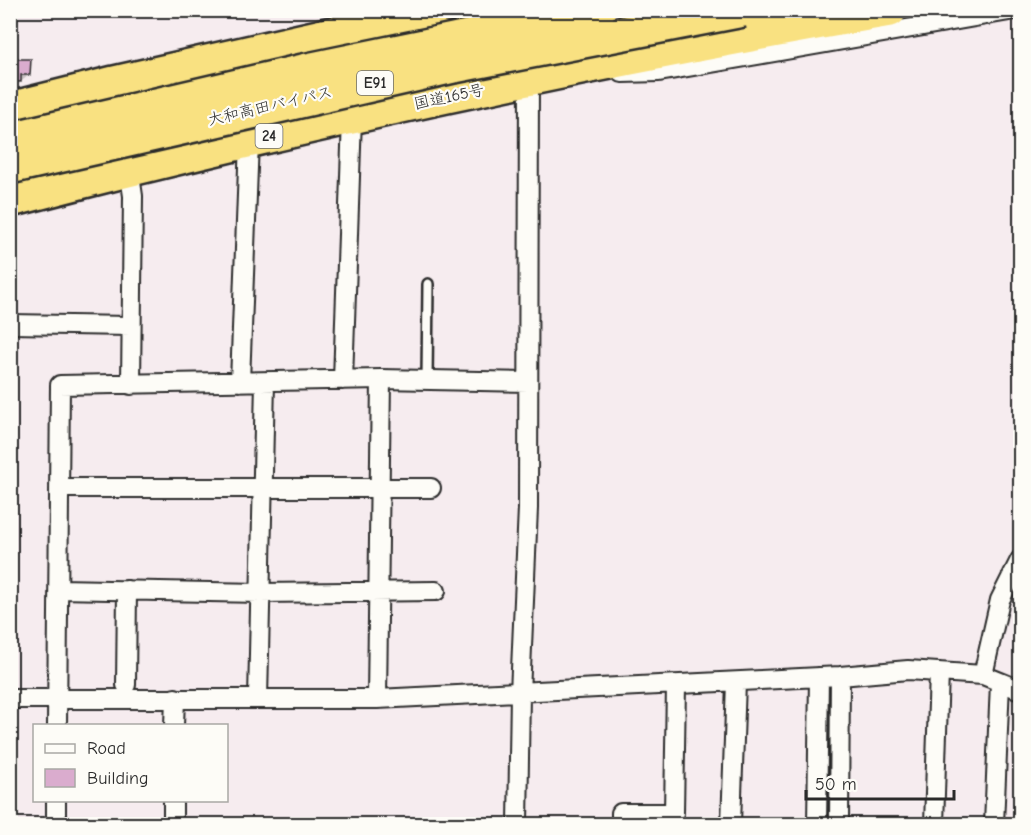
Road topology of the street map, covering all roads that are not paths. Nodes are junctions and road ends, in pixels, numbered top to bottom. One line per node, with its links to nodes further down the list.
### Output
1 (438, 10): 7 (highway)
2 (529, 10): 8 (street)
3 (599, 10): 13 (highway, 大和高田バイパス / E91, bridge)
4 (743, 10): 15 (highway, 大和高田バイパス / E91, bridge)
5 (890, 10): 8 (highway, 国道165号 / 24)
6 (1015, 10): 8 (street)
7 (299, 41): 9 (highway); 12 (street)
8 (544, 76): 11 (highway, 国道165号 / 24); 26 (street)
9 (114, 83): 10 (highway); 16 (street)
10 (10, 109)
11 (352, 118): 12 (highway, 国道165号 / 24); 21 (street)
12 (317, 125): 14 (highway, 国道165号 / 24)
13 (10, 139)
14 (249, 141): 16 (highway, 国道165号 / 24); 24 (street)
15 (10, 166)
16 (130, 169): 17 (highway, 国道165号 / 24); 20 (street)
17 (10, 200)
18 (428, 284): 23 (lane)
19 (10, 324): 20 (street)
20 (130, 326): 27 (street)
21 (343, 380): 22 (street); 25 (street)
22 (381, 380): 23 (street); 30 (street)
23 (427, 380): 26 (street)
24 (240, 382): 25 (street); 27 (street)
25 (265, 382): 29 (street)
26 (528, 382): 46 (street)
27 (131, 385): 28 (street)
28 (60, 488): 29 (street); 33 (street)
29 (262, 488): 30 (street); 37 (street)
30 (380, 488): 31 (street); 35 (street)
31 (431, 488)
32 (1020, 560): 39 (street)
33 (59, 589): 34 (street); 51 (street)
34 (127, 590): 37 (street); 43 (street)
35 (378, 591): 36 (street); 37 (street); 50 (street)
36 (436, 591)
37 (260, 593): 49 (street)
38 (939, 672): 39 (street); 40 (street); 63 (street)
39 (983, 675): 45 (street)
40 (840, 676): 41 (street); 62 (street)
41 (819, 677): 42 (street); 61 (street)
42 (736, 682): 44 (street); 60 (street)
43 (126, 685)
44 (676, 685): 46 (street); 59 (street)
45 (1009, 686): 64 (street)
46 (520, 693): 50 (street); 58 (street)
47 (175, 698): 49 (street); 51 (street); 53 (street)
48 (10, 699): 51 (street)
49 (258, 699): 50 (street)
50 (377, 699)
51 (57, 700): 52 (street)
52 (57, 724)
53 (174, 724)
54 (56, 802): 56 (street)
55 (173, 802): 57 (street)
56 (56, 825)
57 (173, 825)
58 (518, 825)
59 (621, 825)
60 (731, 825)
61 (817, 825)
62 (839, 825)
63 (934, 825)
64 (994, 825)

